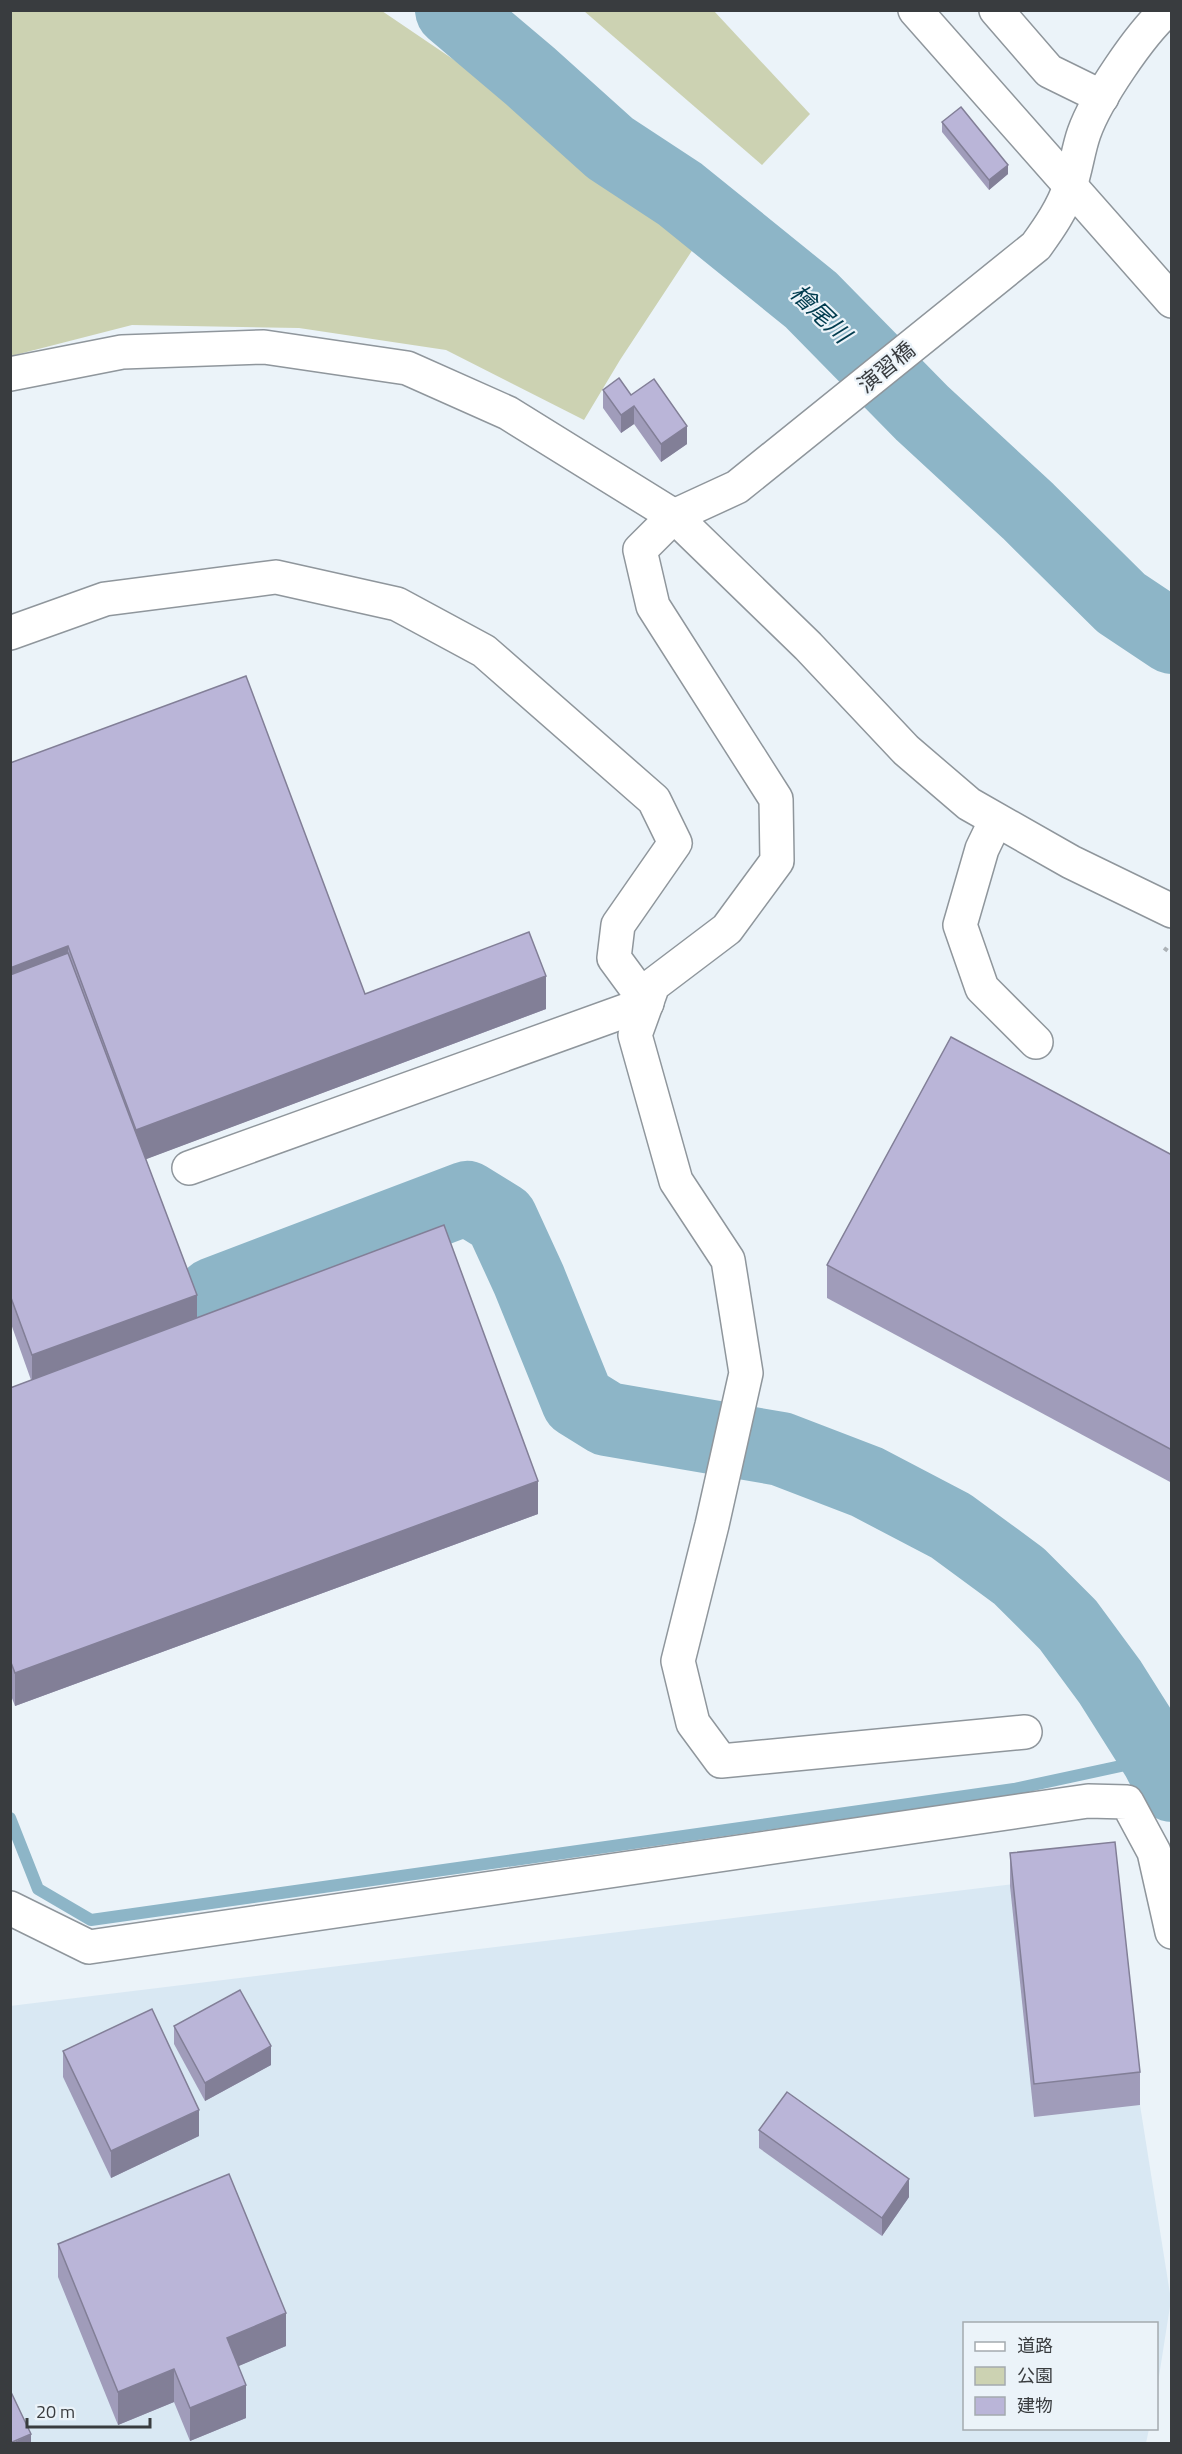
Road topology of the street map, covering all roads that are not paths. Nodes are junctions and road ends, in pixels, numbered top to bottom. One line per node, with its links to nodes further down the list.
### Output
1 (915, 10): 5 (street)
2 (996, 10): 4 (street)
3 (1167, 10): 4 (street, 演習橋)
4 (1102, 97): 5 (street, 演習橋)
5 (1070, 187): 6 (street); 9 (street, 演習橋)
6 (1172, 301)
7 (24, 372): 8 (street); 9 (street)
8 (10, 401)
9 (674, 516): 11 (street); 13 (street)
10 (10, 633): 13 (street)
11 (996, 820): 12 (street); 14 (street)
12 (1172, 911)
13 (647, 1003): 15 (street); 16 (street)
14 (1036, 1042)
15 (189, 1168)
16 (1025, 1732)
17 (10, 1908): 18 (street)
18 (1172, 1932)

